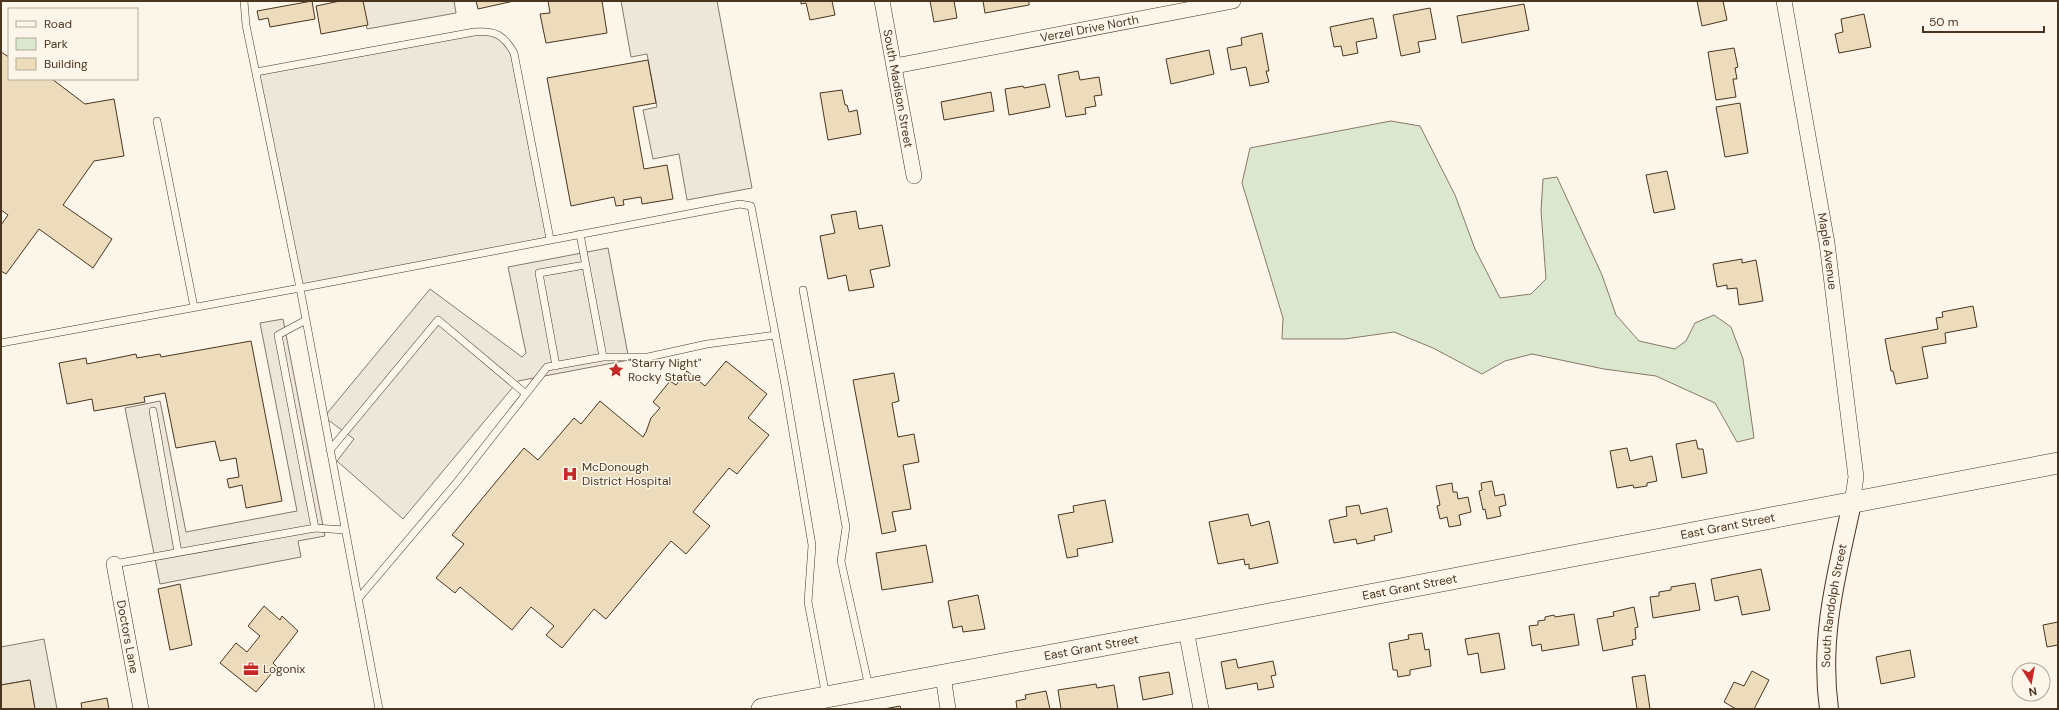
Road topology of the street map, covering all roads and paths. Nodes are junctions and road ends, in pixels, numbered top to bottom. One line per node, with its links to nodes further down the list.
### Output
1 (244, 1): 6 (lane)
2 (882, 1): 5 (street, South Madison Street)
3 (1233, 1): 5 (street, Verzel Drive North)
4 (1784, 1): 24 (street, Maple Avenue)
5 (894, 66): 8 (street, South Madison Street)
6 (256, 72): 10 (lane); 12 (lane)
7 (156, 121): 14 (lane)
8 (914, 176)
9 (580, 234): 10 (lane); 11 (lane); 16 (lane)
10 (550, 239): 12 (lane)
11 (585, 265): 18 (lane); 19 (lane)
12 (300, 288): 14 (lane); 15 (lane)
13 (803, 290): 32 (lane)
14 (194, 307): 17 (lane)
15 (306, 320): 22 (lane); 25 (lane)
16 (776, 335): 18 (lane); 33 (lane)
17 (1, 343)
18 (602, 357): 19 (lane)
19 (556, 366): 20 (lane)
20 (526, 394): 22 (lane); 29 (lane)
21 (152, 411): 27 (lane)
22 (330, 450): 26 (lane)
23 (2058, 463): 24 (main road, East Grant Street)
24 (1852, 503): 30 (main road, East Grant Street); 39 (street, South Randolph Street)
25 (315, 528): 26 (lane); 27 (lane)
26 (345, 530): 29 (lane)
27 (178, 552): 28 (lane)
28 (114, 564): 34 (street, Doctors Lane)
29 (358, 599): 35 (lane)
30 (1186, 630): 31 (main road, East Grant Street); 38 (street)
31 (942, 676): 32 (main road, East Grant Street); 37 (street)
32 (870, 689): 33 (main road, East Grant Street)
33 (826, 697): 36 (main road, East Grant Street)
34 (141, 709)
35 (379, 709)
36 (762, 709)
37 (948, 709)
38 (1201, 709)
39 (1830, 709)

